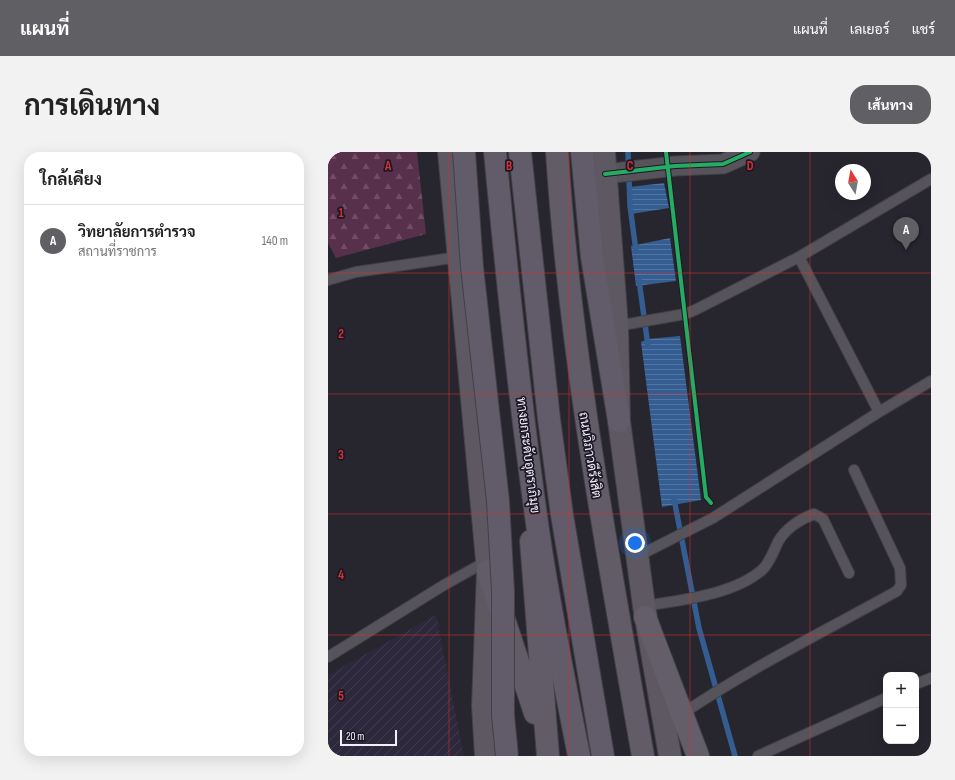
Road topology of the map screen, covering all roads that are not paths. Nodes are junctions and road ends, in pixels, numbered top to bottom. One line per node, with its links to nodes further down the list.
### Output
1 (449, 152): 12 (main road)
2 (464, 152): 31 (highway, bridge)
3 (491, 152): 29 (highway)
4 (495, 152): 32 (highway, ทางยกระดับอุตราภิมุข)
5 (520, 152): 33 (highway, ทางยกระดับอุตราภิมุข)
6 (557, 152): 34 (highway, ถนนวิภาวดีรังสิต)
7 (582, 152): 18 (highway)
8 (604, 152): 10 (main road)
9 (750, 152): 10 (street)
10 (615, 173): 15 (main road)
11 (931, 179): 13 (lane)
12 (458, 257): 14 (lane); 21 (main road)
13 (799, 257): 15 (lane); 17 (lane)
14 (328, 280)
15 (617, 326): 18 (main road)
16 (931, 381): 17 (lane)
17 (878, 412): 20 (lane)
18 (619, 421): 20 (main road)
19 (854, 470): 28 (lane)
20 (636, 557): 23 (main road)
21 (483, 566): 24 (lane); 29 (highway); 30 (main road)
22 (849, 573): 23 (lane)
23 (644, 611): 28 (main road); 35 (main road)
24 (328, 657)
25 (931, 678): 26 (lane)
26 (919, 683)
27 (883, 699): 37 (lane)
28 (682, 714): 36 (main road)
29 (547, 751)
30 (486, 756)
31 (507, 756)
32 (579, 756)
33 (603, 756)
34 (643, 756)
35 (670, 756)
36 (698, 756)
37 (758, 756)

